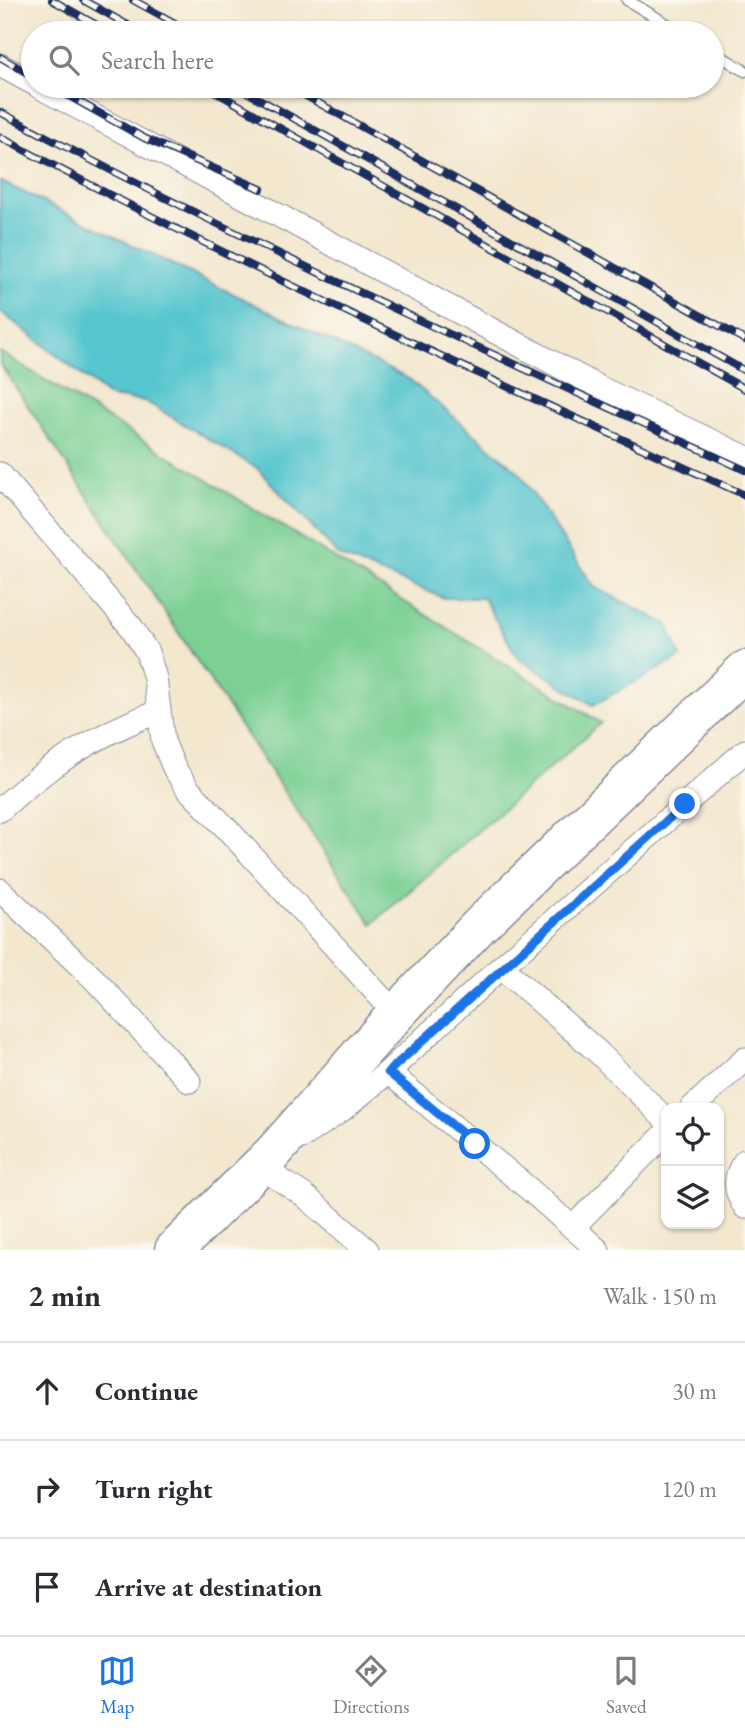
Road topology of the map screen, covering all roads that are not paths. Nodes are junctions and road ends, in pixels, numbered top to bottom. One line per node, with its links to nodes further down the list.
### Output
1 (627, 0): 2 (lane)
2 (662, 21)
3 (724, 58): 5 (lane)
4 (0, 65): 6 (street)
5 (745, 71)
6 (21, 76)
7 (60, 98): 8 (street)
8 (745, 457)
9 (2, 481): 11 (street)
10 (745, 670): 16 (highway)
11 (158, 712): 13 (street); 16 (street)
12 (745, 751): 15 (street)
13 (0, 810)
14 (0, 890): 19 (street)
15 (501, 967): 18 (street); 21 (street)
16 (396, 1014): 23 (highway)
17 (745, 1059): 20 (street)
18 (388, 1072): 23 (street); 26 (street)
19 (189, 1081)
20 (697, 1103)
21 (661, 1115)
22 (661, 1138): 26 (street)
23 (265, 1160): 27 (highway); 28 (street)
24 (745, 1161): 25 (street)
25 (745, 1207)
26 (573, 1227): 29 (street)
27 (174, 1250)
28 (368, 1250)
29 (598, 1250)

